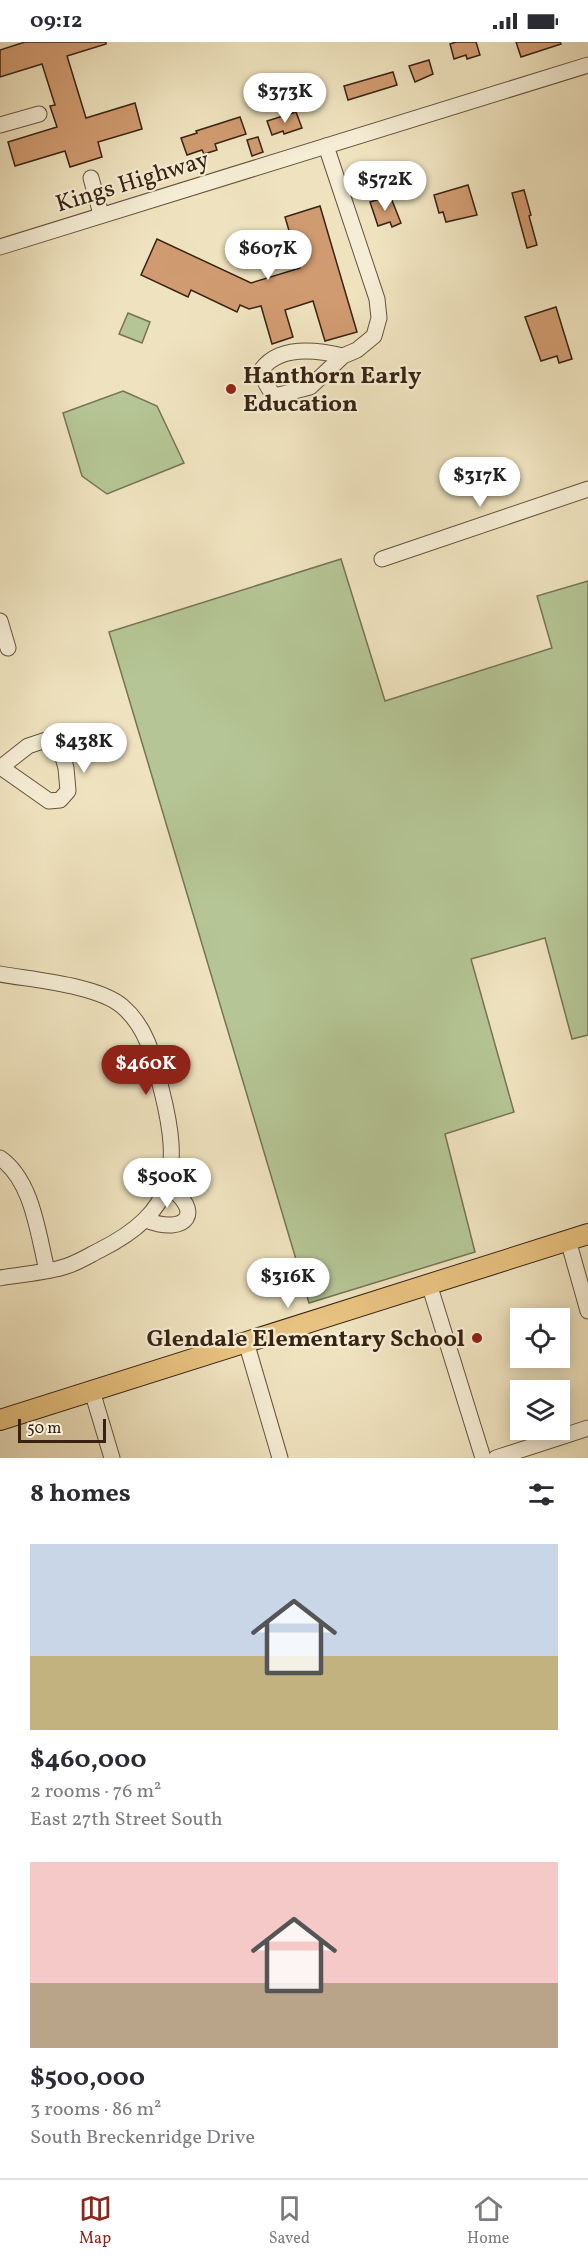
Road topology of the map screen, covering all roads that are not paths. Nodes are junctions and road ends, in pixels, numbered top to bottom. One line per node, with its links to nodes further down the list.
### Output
1 (588, 65): 4 (street, Kings Highway)
2 (39, 114): 3 (street)
3 (0, 125)
4 (326, 146): 6 (street, Kings Highway); 8 (street)
5 (91, 178): 6 (street)
6 (101, 214): 7 (street, Kings Highway)
7 (0, 247)
8 (344, 356): 8 (street)
9 (588, 489): 10 (street)
10 (382, 559)
11 (0, 621): 12 (street)
12 (8, 648)
13 (1, 768): 13 (street)
14 (0, 974): 16 (street)
15 (0, 1158): 20 (street)
16 (167, 1186): 17 (street); 17 (street)
17 (146, 1220): 20 (street)
18 (588, 1234): 19 (main road)
19 (568, 1240): 22 (main road); 23 (street)
20 (47, 1270): 21 (street)
21 (0, 1278)
22 (429, 1284): 24 (main road); 30 (street)
23 (588, 1311)
24 (246, 1342): 25 (main road); 29 (street)
25 (92, 1391): 26 (main road); 28 (street)
26 (0, 1420)
27 (588, 1428): 31 (street)
28 (112, 1458)
29 (280, 1458)
30 (483, 1458)
31 (496, 1458)

